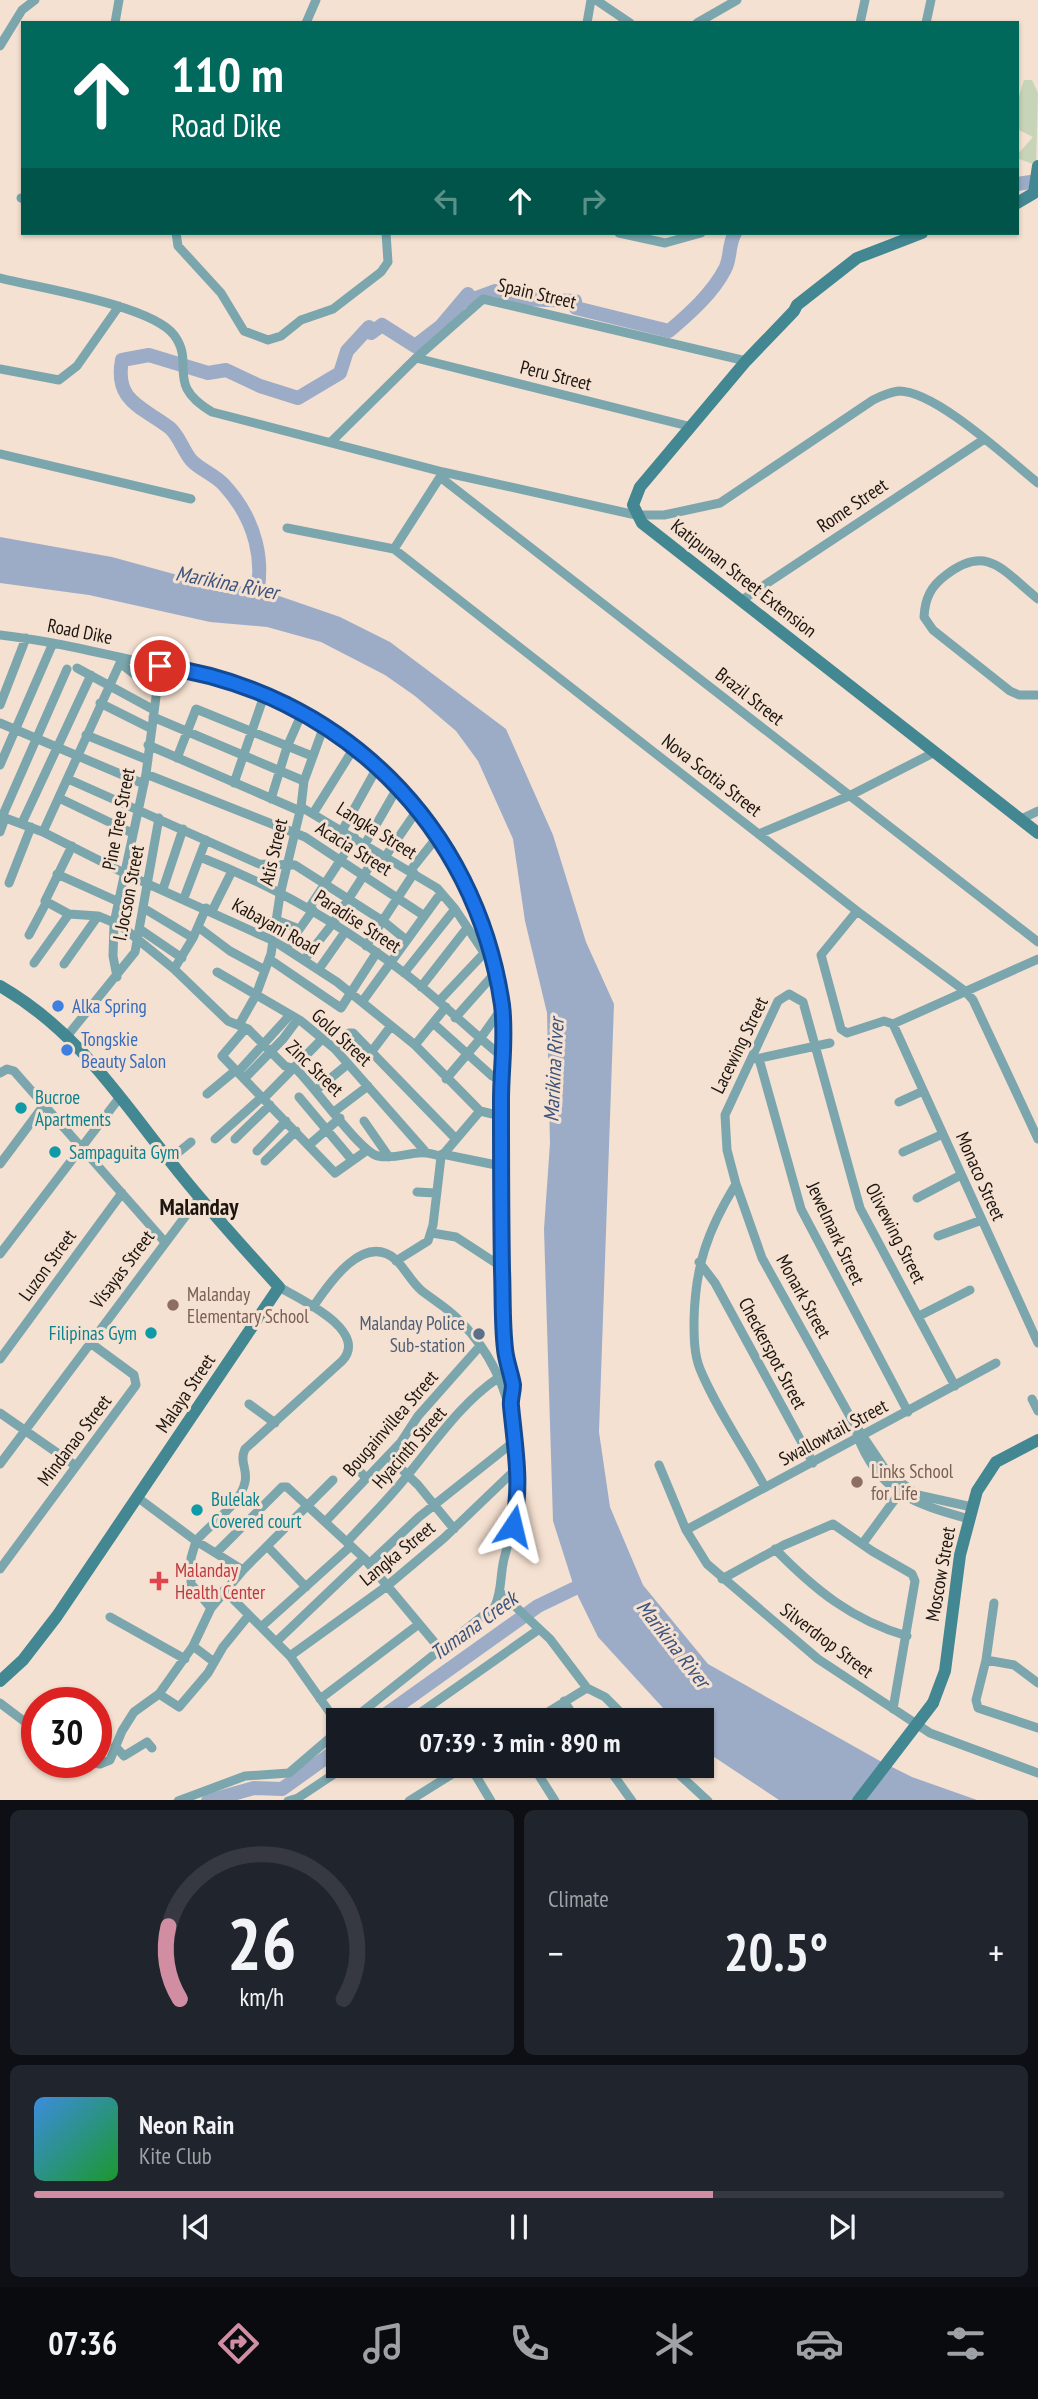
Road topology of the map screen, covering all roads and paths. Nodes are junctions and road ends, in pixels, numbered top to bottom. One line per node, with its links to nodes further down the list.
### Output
1 (35, 0): 16 (street)
2 (119, 0): 10 (street)
3 (316, 0): 11 (street)
4 (594, 0): 8 (street); 9 (street)
5 (737, 0): 13 (street)
6 (865, 0): 14 (street)
7 (932, 0): 15 (street)
8 (611, 11): 9 (street); 12 (street)
9 (589, 20)
10 (115, 21)
11 (307, 21)
12 (627, 21)
13 (700, 21)
14 (860, 21)
15 (927, 21)
16 (0, 46)
17 (1037, 175): 18 (street)
18 (1019, 202)
19 (176, 235): 20 (street)
20 (386, 235)
21 (628, 235): 22 (street)
22 (694, 235)
23 (917, 235): 27 (street)
24 (0, 278): 25 (street)
25 (119, 306): 28 (street); 31 (street)
26 (415, 358): 27 (street, Spain Street); 29 (street, Peru Street); 31 (street, Spain Street)
27 (746, 361): 29 (street)
28 (0, 369)
29 (688, 426): 36 (street)
30 (983, 440): 34 (street); 36 (street); 40 (street, Rome Street)
31 (331, 442): 33 (street)
32 (0, 454): 35 (street)
33 (441, 475): 36 (street); 38 (street); 81 (street, Brazil Street)
34 (1038, 483)
35 (191, 499)
36 (636, 515): 40 (street, Katipunan Street Extension)
37 (287, 528): 38 (street, Nova Scotia Street)
38 (394, 549): 99 (street, Nova Scotia Street)
39 (1038, 599): 50 (street)
40 (742, 600): 67 (street, Katipunan Street Extension)
41 (0, 635): 42 (street, Road Dike)
42 (26, 638): 43 (street, Road Dike); 52 (street)
43 (53, 643): 44 (street, Road Dike); 58 (street)
44 (121, 660): 45 (street, Road Dike); 47 (street); 48 (street)
45 (160, 666): 47 (street, Pine Tree Street); 49 (street, Road Dike)
46 (90, 674): 48 (street); 62 (street); 64 (street)
47 (159, 684): 53 (street, Pine Tree Street)
48 (109, 685): 51 (street); 53 (street)
49 (265, 693): 54 (street, Road Dike); 59 (street)
50 (1038, 695)
51 (100, 703): 57 (street); 61 (street)
52 (0, 705)
53 (153, 713): 57 (street, Pine Tree Street); 60 (street)
54 (302, 713): 56 (street, Road Dike); 65 (street)
55 (0, 723): 58 (street, Acacia Street)
56 (324, 726): 66 (street, Road Dike); 69 (street, Atis Street)
57 (150, 728): 63 (street, Pine Tree Street)
58 (16, 729): 62 (street, Acacia Street); 73 (street)
59 (251, 729): 60 (street); 65 (street); 70 (street)
60 (187, 733): 70 (street); 71 (street)
61 (86, 735): 68 (street); 72 (street)
62 (36, 737): 64 (street, Acacia Street); 89 (street)
63 (148, 746): 71 (street, Langka Street); 72 (street, Pine Tree Street)
64 (57, 747): 68 (street, Acacia Street); 92 (street)
65 (287, 747): 69 (street); 75 (street)
66 (354, 748): 74 (street, Road Dike); 87 (street)
67 (935, 752): 81 (street); 91 (street, Katipunan Street Extension)
68 (76, 756): 76 (street); 77 (street, Acacia Street)
69 (312, 756): 78 (street, Atis Street)
70 (244, 757): 75 (street); 79 (street)
71 (177, 758): 79 (street, Langka Street)
72 (148, 760): 77 (street, Pine Tree Street)
73 (0, 765)
74 (378, 766): 80 (street, Road Dike); 94 (street)
75 (278, 771): 78 (street); 83 (street)
76 (68, 779): 82 (street); 84 (street)
77 (145, 779): 84 (street, Pine Tree Street); 100 (street, Acacia Street)
78 (304, 781): 85 (street, Atis Street)
79 (234, 783): 83 (street, Langka Street)
80 (399, 785): 86 (street, Road Dike); 104 (street)
81 (849, 796): 99 (street); 147 (street, Brazil Street)
82 (59, 798): 96 (street); 97 (street)
83 (271, 799): 85 (street, Langka Street)
84 (138, 808): 90 (street); 97 (street, Pine Tree Street)
85 (301, 809): 87 (street, Langka Street); 100 (street, Atis Street)
86 (418, 809): 101 (street, Road Dike); 106 (street)
87 (314, 811): 94 (street, Langka Street)
88 (1038, 811): 91 (street)
89 (3, 817): 92 (street, Kabayani Road); 95 (street)
90 (159, 818): 93 (street); 117 (street, I. Jocson Street)
91 (1021, 819): 98 (street, Katipunan Street Extension)
92 (27, 825): 96 (street, Kabayani Road); 116 (street)
93 (183, 829): 103 (street); 118 (street)
94 (343, 829): 102 (street, Langka Street)
95 (0, 832)
96 (43, 832): 105 (street, Kabayani Road)
97 (132, 833): 113 (street, Pine Tree Street)
98 (1038, 833)
99 (759, 834): 130 (street, Nova Scotia Street)
100 (295, 835): 108 (street, Acacia Street); 109 (street, Atis Street)
101 (438, 836): 111 (street); 150 (street, Road Dike)
102 (355, 838): 104 (street, Langka Street); 108 (street)
103 (206, 840): 107 (street); 109 (street)
104 (365, 844): 106 (street, Langka Street)
105 (72, 846): 112 (street); 113 (street, Kabayani Road)
106 (381, 855): 111 (street, Langka Street); 114 (street)
107 (200, 857): 110 (street, Paradise Street); 122 (street)
108 (341, 860): 114 (street, Acacia Street); 115 (street)
109 (290, 863): 115 (street); 120 (street, Atis Street)
110 (232, 871): 120 (street, Paradise Street); 129 (street)
111 (412, 872): 119 (street, Langka Street); 121 (street)
112 (57, 874): 124 (street); 125 (street)
113 (126, 874): 117 (street, Kabayani Road); 125 (street, Pine Tree Street)
114 (364, 874): 121 (street, Acacia Street); 123 (street)
115 (324, 882): 123 (street); 127 (street)
116 (9, 883)
117 (149, 883): 118 (street, Kabayani Road); 126 (street, I. Jocson Street)
118 (163, 890): 122 (street, Kabayani Road)
119 (441, 893): 128 (street, Langka Street); 132 (street)
120 (280, 894): 127 (street, Paradise Street); 134 (street, Atis Street)
121 (398, 897): 132 (street, Acacia Street); 135 (street)
122 (184, 898): 129 (street, Kabayani Road)
123 (347, 898): 135 (street); 137 (street)
124 (45, 902): 131 (street); 142 (street)
125 (119, 902): 136 (street, Pine Tree Street)
126 (145, 909): 143 (street, I. Jocson Street); 144 (street)
127 (311, 909): 137 (street, Paradise Street); 140 (street)
128 (455, 909): 139 (street, Langka Street); 163 (street)
129 (209, 910): 138 (street); 146 (street, Kabayani Road)
130 (857, 911): 168 (street, Nova Scotia Street); 177 (street)
131 (69, 914): 133 (street); 157 (street)
132 (423, 915): 145 (street)
133 (98, 916): 136 (street); 158 (street)
134 (276, 920): 140 (street); 146 (street, Atis Street)
135 (383, 921): 145 (street); 148 (street)
136 (114, 923): 143 (street); 165 (street, Pine Tree Street)
137 (333, 923): 141 (street, Paradise Street); 155 (street)
138 (198, 927): 144 (street); 161 (street)
139 (467, 928): 150 (street, Langka Street); 167 (street)
140 (299, 929): 149 (street)
141 (345, 932): 148 (street, Paradise Street); 160 (street)
142 (29, 935)
143 (140, 935): 152 (street); 159 (street, Zinc Street); 165 (street, I. Jocson Street)
144 (194, 938): 152 (street)
145 (405, 939): 156 (street)
146 (274, 941): 149 (street, Kabayani Road); 153 (street, Atis Street)
147 (1038, 942)
148 (366, 946): 151 (street, Paradise Street)
149 (286, 948): 155 (street, Kabayani Road)
150 (487, 950): 164 (street, Road Dike); 172 (street)
151 (377, 952): 156 (street, Paradise Street); 169 (street)
152 (182, 958): 159 (street)
153 (269, 959): 161 (street, Atis Street); 169 (street)
154 (1038, 959): 168 (street)
155 (304, 960): 160 (street, Kabayani Road)
156 (388, 961): 163 (street, Paradise Street); 171 (street)
157 (34, 963)
158 (64, 964)
159 (174, 969): 179 (street, Zinc Street)
160 (319, 969): 169 (street, Kabayani Road)
161 (265, 970): 170 (street, Atis Street)
162 (217, 972): 170 (street, Gold Street)
163 (404, 973): 167 (street, Paradise Street)
164 (495, 973): 173 (street, Road Dike); 175 (street)
165 (117, 978): 180 (street, I. Jocson Street)
166 (0, 986): 180 (street)
167 (421, 987): 172 (street, Paradise Street)
168 (965, 991): 177 (street); 218 (street, Nova Scotia Street)
169 (351, 993): 171 (street, Kabayani Road)
170 (256, 995): 174 (street, Gold Street); 179 (street, Atis Street)
171 (362, 1002): 178 (street, Kabayani Road)
172 (442, 1004): 175 (street, Paradise Street); 176 (street)
173 (502, 1008): 182 (street); 190 (street, Road Dike)
174 (294, 1017): 181 (street, Gold Street); 186 (street)
175 (455, 1018): 182 (street, Paradise Street)
176 (433, 1023): 184 (street); 189 (street)
177 (893, 1024): 200 (street, Monaco Street)
178 (391, 1026): 184 (street, Kabayani Road); 188 (street)
179 (242, 1027): 186 (street, Zinc Street); 195 (street, Atis Street)
180 (68, 1035): 202 (street)
181 (322, 1039): 187 (street, Gold Street); 193 (street)
182 (480, 1040): 189 (street); 190 (street, Paradise Street)
183 (830, 1043): 185 (street)
184 (415, 1045): 196 (street, Kabayani Road)
185 (814, 1047): 191 (street); 191 (street, Lacewing Street); 251 (street, Olivewing Street)
186 (268, 1048): 193 (street, Zinc Street); 195 (street)
187 (335, 1049): 188 (street); 192 (street, Gold Street)
188 (372, 1051): 217 (street)
189 (467, 1055): 196 (street); 197 (street)
190 (505, 1059): 197 (street, Road Dike)
191 (755, 1060): 234 (street, Lacewing Street); 263 (street, Jewelmark Street)
192 (348, 1064): 198 (street, Gold Street); 199 (street)
193 (292, 1068): 199 (street, Zinc Street); 204 (street)
194 (3, 1071): 206 (street)
195 (239, 1073): 201 (street); 204 (street)
196 (446, 1079): 207 (street, Kabayani Road)
197 (503, 1081): 209 (street, Road Dike)
198 (368, 1086): 208 (street); 222 (street, Gold Street)
199 (316, 1090): 208 (street, Zinc Street)
200 (923, 1091): 205 (street); 214 (street, Monaco Street)
201 (207, 1094)
202 (120, 1097): 220 (street); 228 (street)
203 (299, 1097): 212 (street)
204 (265, 1100): 210 (street); 215 (street); 216 (street)
205 (900, 1102)
206 (44, 1105): 220 (street); 231 (street)
207 (480, 1111): 209 (street); 217 (street)
208 (337, 1115): 212 (street); 223 (street, Zinc Street)
209 (502, 1116): 232 (street, Road Dike)
210 (286, 1121): 213 (street); 224 (street)
211 (364, 1121): 227 (street)
212 (327, 1129): 221 (street); 229 (street)
213 (296, 1131): 221 (street); 230 (street)
214 (943, 1134): 225 (street); 233 (street, Monaco Street)
215 (215, 1139)
216 (235, 1139)
217 (456, 1139): 226 (street)
218 (1038, 1139)
219 (191, 1142): 228 (street)
220 (81, 1145): 236 (street); 244 (street)
221 (309, 1145): 229 (street)
222 (424, 1150): 226 (street); 227 (street)
223 (366, 1151): 227 (street); 229 (street)
224 (257, 1152)
225 (903, 1152)
226 (442, 1155): 232 (street); 237 (street)
227 (389, 1157)
228 (169, 1160): 238 (street)
229 (352, 1160)
230 (265, 1161)
231 (0, 1164)
232 (501, 1166): 247 (street, Road Dike)
233 (961, 1175): 239 (street); 240 (street, Monaco Street)
234 (736, 1184): 246 (street); 267 (street, Monark Street)
235 (417, 1192): 237 (street)
236 (122, 1193): 243 (street); 255 (street, Luzon Street)
237 (435, 1193): 241 (street)
238 (199, 1198): 243 (street, Visayas Street); 248 (street)
239 (917, 1198)
240 (982, 1220): 242 (street); 253 (street, Monaco Street)
241 (432, 1233): 245 (street); 247 (street)
242 (938, 1236)
243 (164, 1241): 252 (street, Visayas Street)
244 (0, 1254)
245 (396, 1261): 250 (street); 254 (street)
246 (699, 1262): 271 (street, Checkerspot Street); 280 (street)
247 (502, 1267): 260 (street, Road Dike)
248 (279, 1287): 250 (street); 282 (street, Malaya Street)
249 (970, 1290): 251 (street)
250 (313, 1307): 265 (street)
251 (919, 1316): 258 (street, Olivewing Street)
252 (89, 1342): 266 (street, Visayas Street); 275 (street, Mindanao Street)
253 (1038, 1343)
254 (480, 1346): 257 (street); 270 (street, Bougainvillea Street)
255 (0, 1359)
256 (996, 1363): 258 (street, Swallowtail Street)
257 (498, 1378): 260 (street); 277 (street, Hyacinth Street)
258 (955, 1386): 263 (street, Swallowtail Street)
259 (1032, 1399): 262 (street)
260 (510, 1402): 268 (street)
261 (249, 1404): 265 (street)
262 (1038, 1410)
263 (908, 1412): 267 (street, Swallowtail Street)
264 (0, 1413): 266 (street)
265 (275, 1423): 289 (street)
266 (25, 1430): 272 (street, Visayas Street); 275 (street)
267 (861, 1436): 271 (street, Swallowtail Street); 281 (street, Monark Street)
268 (516, 1440): 276 (street); 283 (street)
269 (1038, 1440): 285 (street, Moscow Street)
270 (388, 1456): 277 (street); 278 (street, Bougainvillea Street)
271 (813, 1463): 280 (street, Swallowtail Street)
272 (0, 1464)
273 (353, 1464): 278 (street)
274 (659, 1465): 288 (street, Silverdrop Street)
275 (76, 1466): 296 (street, Mindanao Street)
276 (518, 1467): 287 (street, Langka Street); 302 (street)
277 (408, 1475): 283 (street); 291 (street, Hyacinth Street)
278 (366, 1478): 286 (street, Bougainvillea Street)
279 (333, 1480): 284 (street)
280 (765, 1487): 288 (street, Swallowtail Street)
281 (901, 1491): 285 (street, Monark Street); 290 (street)
282 (137, 1497): 289 (street); 318 (street, Malaya Street)
283 (433, 1504): 287 (street); 295 (street)
284 (307, 1506): 286 (street); 292 (street); 294 (street)
285 (971, 1513): 352 (street, Moscow Street, bridge)
286 (325, 1522): 291 (street)
287 (454, 1529): 299 (street, Langka Street)
288 (686, 1530): 298 (street, Silverdrop Street)
289 (195, 1541): 294 (street); 304 (street)
290 (863, 1543): 293 (street); 310 (street)
291 (349, 1544): 295 (street); 300 (street, Hyacinth Street)
292 (267, 1546): 297 (street); 300 (street)
293 (775, 1549): 298 (street); 310 (street)
294 (216, 1553): 297 (street)
295 (366, 1561): 299 (street); 311 (street)
296 (0, 1569)
297 (243, 1570): 301 (street)
298 (722, 1579): 331 (street, Silverdrop Street)
299 (387, 1586): 307 (street); 314 (street, Langka Street)
300 (306, 1587): 309 (street, Hyacinth Street)
301 (224, 1590): 304 (street); 305 (street)
302 (501, 1593): 308 (street); 313 (street)
303 (994, 1603): 316 (street)
304 (211, 1608): 312 (street)
305 (249, 1615): 309 (street); 317 (street)
306 (110, 1616): 315 (street)
307 (419, 1624): 313 (street); 322 (street)
308 (535, 1626): 320 (street); 327 (street)
309 (261, 1627): 311 (street)
310 (907, 1636): 331 (street)
311 (276, 1643): 314 (street)
312 (193, 1646): 315 (street); 317 (street)
313 (440, 1648): 326 (street)
314 (290, 1656): 322 (street)
315 (184, 1659): 321 (street)
316 (986, 1660): 319 (street); 333 (street)
317 (214, 1662): 321 (street)
318 (0, 1681)
319 (1038, 1683)
320 (587, 1688): 323 (street); 330 (street)
321 (159, 1694): 335 (street)
322 (320, 1699): 325 (street)
323 (564, 1701): 328 (street); 329 (street)
324 (0, 1703): 332 (street)
325 (326, 1708)
326 (367, 1708)
327 (426, 1708)
328 (553, 1708)
329 (568, 1708)
330 (616, 1708)
331 (893, 1709): 338 (street, Silverdrop Street)
332 (21, 1719)
333 (1038, 1728)
334 (326, 1741): 345 (street)
335 (116, 1746): 336 (street); 337 (street)
336 (152, 1748)
337 (112, 1753)
338 (1038, 1773)
339 (328, 1778): 346 (street)
340 (445, 1778): 347 (street)
341 (477, 1778): 348 (street)
342 (541, 1778): 349 (street)
343 (616, 1778): 350 (street)
344 (683, 1778): 351 (street)
345 (181, 1800)
346 (291, 1800)
347 (411, 1800)
348 (490, 1800)
349 (554, 1800)
350 (631, 1800)
351 (707, 1800)
352 (859, 1800)

